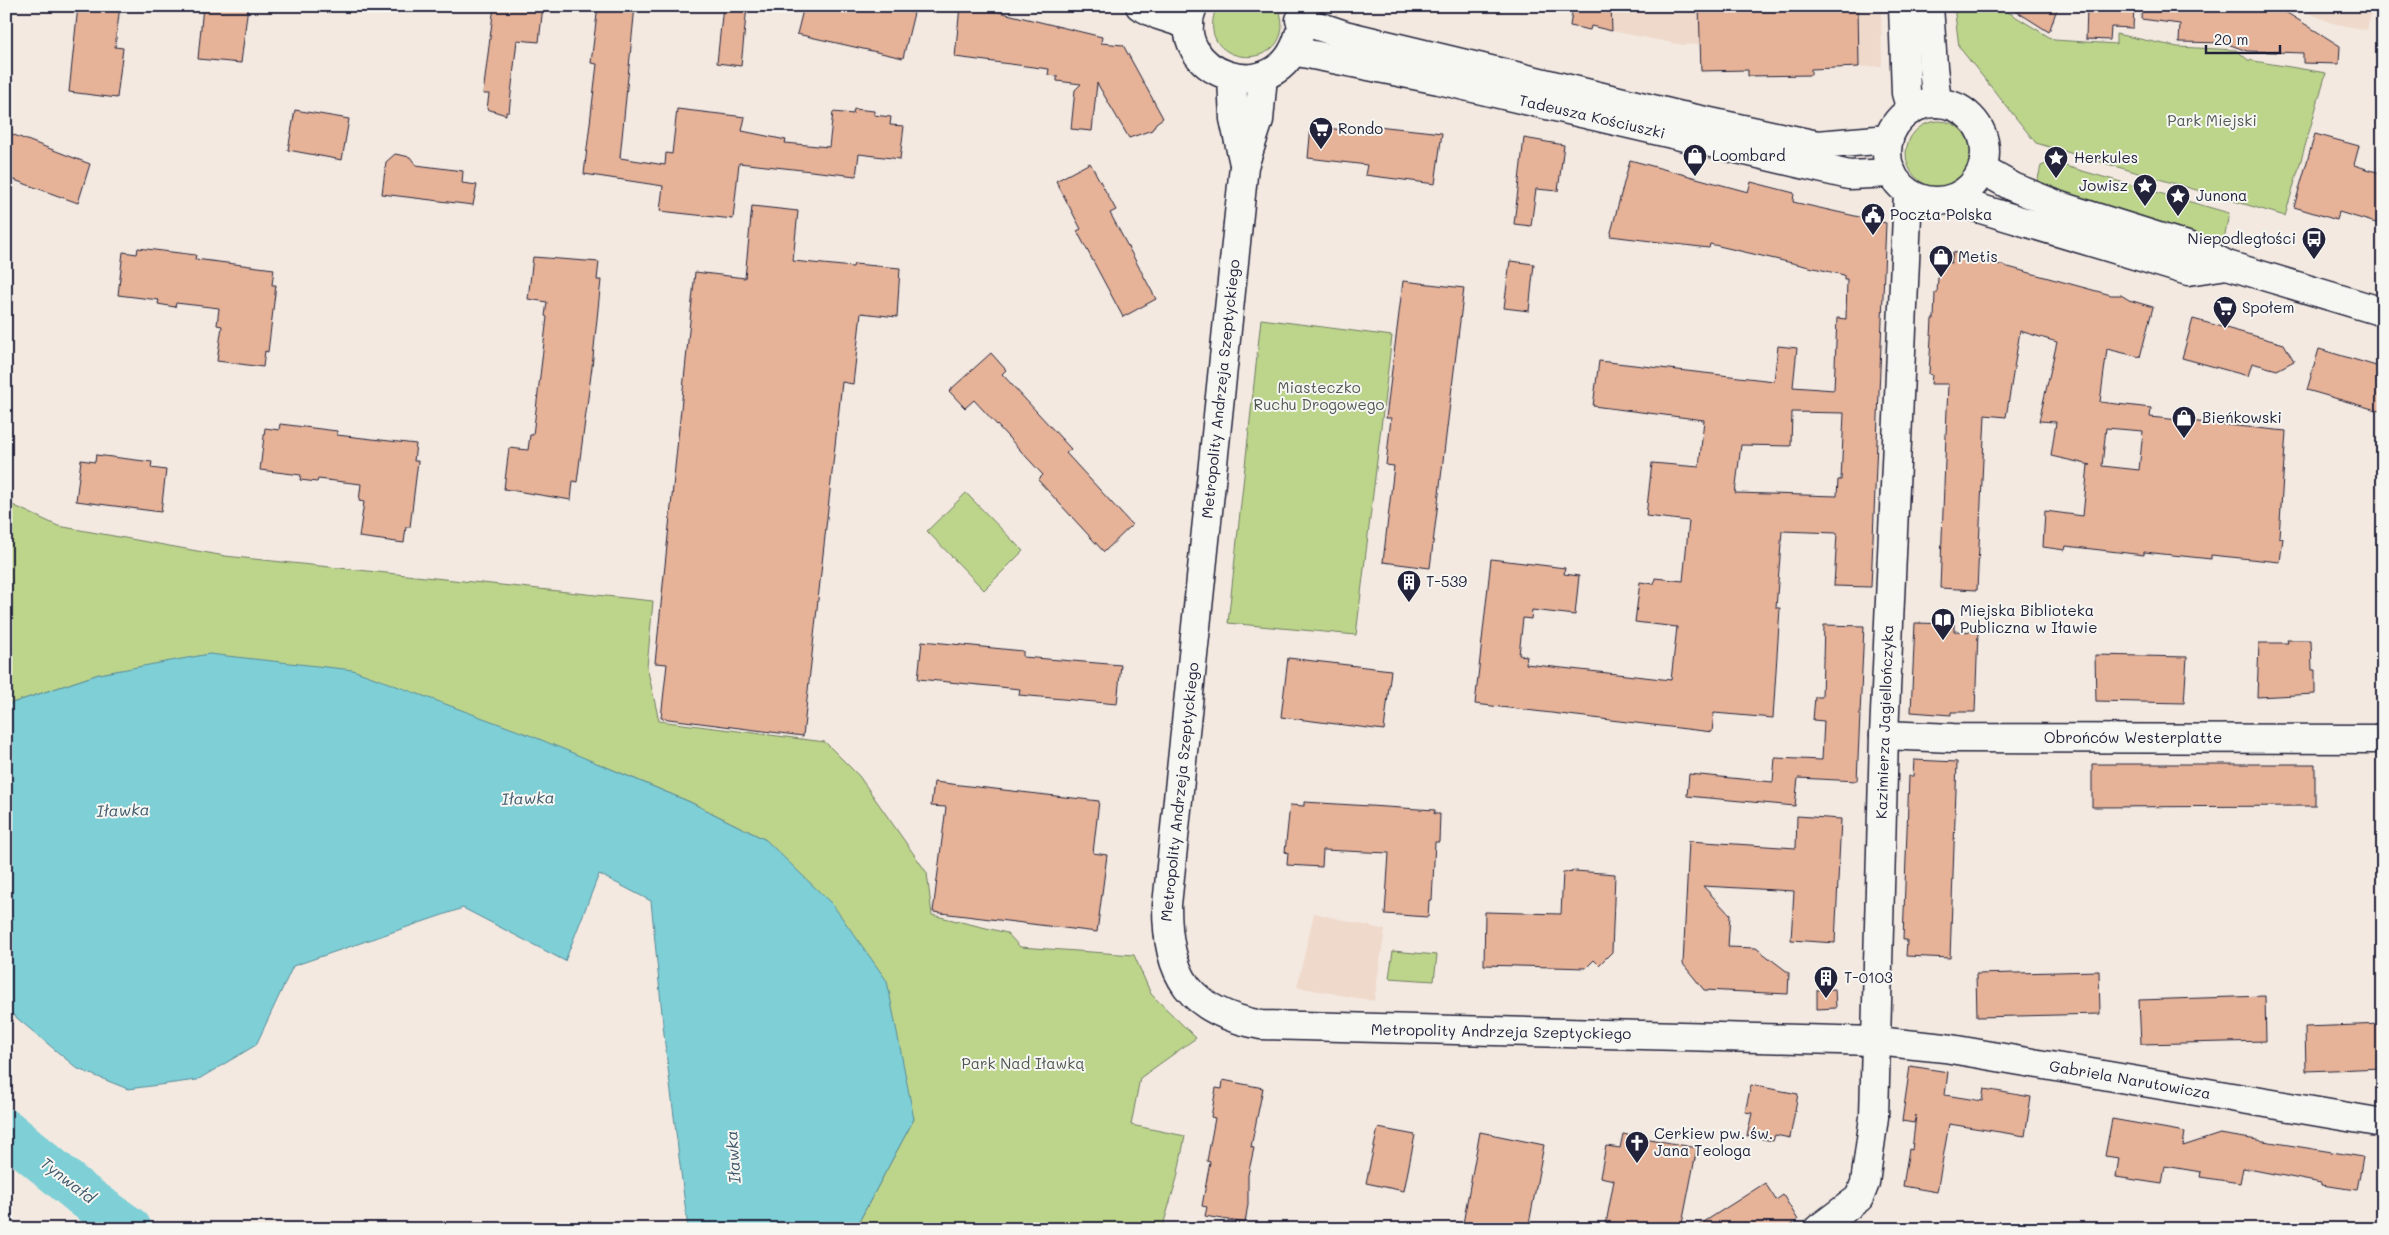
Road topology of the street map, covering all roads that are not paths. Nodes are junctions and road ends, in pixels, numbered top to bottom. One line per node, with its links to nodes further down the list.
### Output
1 (1140, 6): 5 (street)
2 (1903, 6): 10 (street)
3 (1929, 6): 9 (street)
4 (1298, 13): 6 (street); 11 (street, Tadeusza Kościuszki)
5 (1191, 16): 8 (street)
6 (1293, 51): 7 (street); 14 (street, Tadeusza Kościuszki)
7 (1263, 76): 8 (street); 12 (street, Metropolity Andrzeja Szeptyckiego)
8 (1232, 78): 12 (street, Metropolity Andrzeja Szeptyckiego)
9 (1938, 102): 10 (street); 13 (street)
10 (1911, 110): 11 (street)
11 (1889, 139): 14 (street)
12 (1244, 166): 20 (street, Metropolity Andrzeja Szeptyckiego)
13 (1983, 170): 15 (street); 16 (street)
14 (1900, 183): 15 (street); 18 (street, Kazimierza Jagiellończyka)
15 (1951, 200): 16 (street)
16 (2227, 265): 17 (street)
17 (2383, 312)
18 (1884, 735): 19 (street, Obrońców Westerplatte); 20 (street, Kazimierza Jagiellończyka)
19 (2383, 739)
20 (1876, 1041): 21 (street, Gabriela Narutowicza); 22 (street, Kazimierza Jagiellończyka)
21 (2383, 1123)
22 (1818, 1229)

